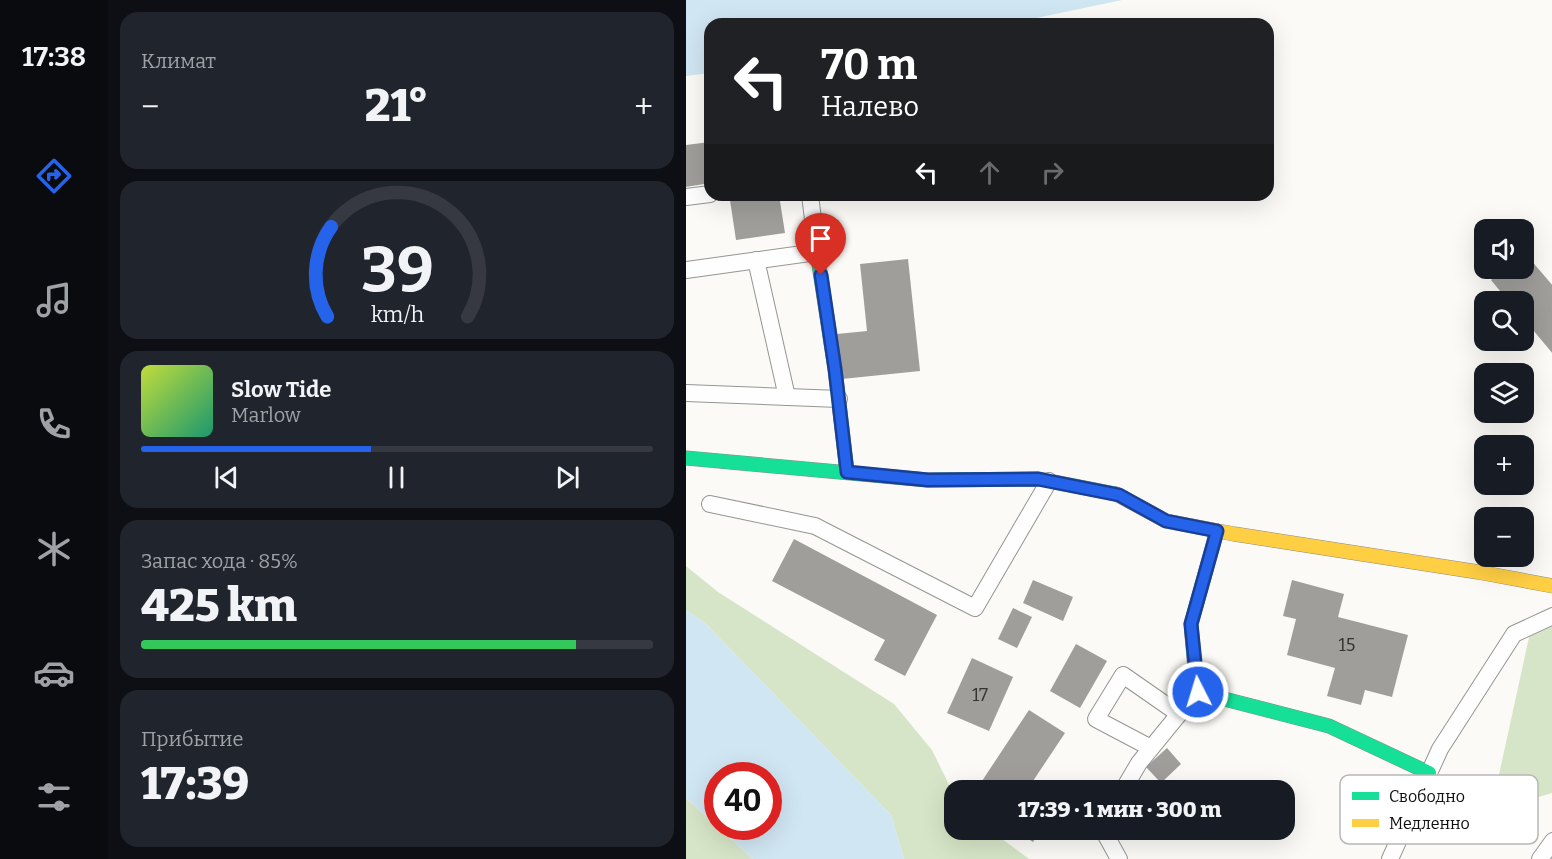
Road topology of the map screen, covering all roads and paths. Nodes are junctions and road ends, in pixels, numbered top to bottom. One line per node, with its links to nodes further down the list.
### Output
1 (704, 195): 2 (street)
2 (686, 197)
3 (811, 201): 4 (street)
4 (817, 252): 5 (street); 9 (street)
5 (756, 260): 6 (street); 8 (street)
6 (686, 270)
7 (686, 393): 8 (street)
8 (787, 397): 9 (street)
9 (839, 399): 11 (street)
10 (686, 458): 11 (street)
11 (847, 472): 12 (street)
12 (1049, 481): 13 (street); 14 (street)
13 (710, 504)
14 (1217, 531): 15 (street); 17 (street)
15 (1553, 586)
16 (1553, 616): 20 (street)
17 (1198, 692): 18 (street); 20 (street)
18 (1179, 714): 19 (street); 19 (street)
19 (1151, 748): 22 (street)
20 (1429, 772): 21 (street)
21 (1428, 775)
22 (1129, 780)
23 (1109, 840): 26 (street)
24 (1553, 841): 28 (street)
25 (1397, 844): 27 (street)
26 (1119, 859)
27 (1390, 859)
28 (1540, 859)

